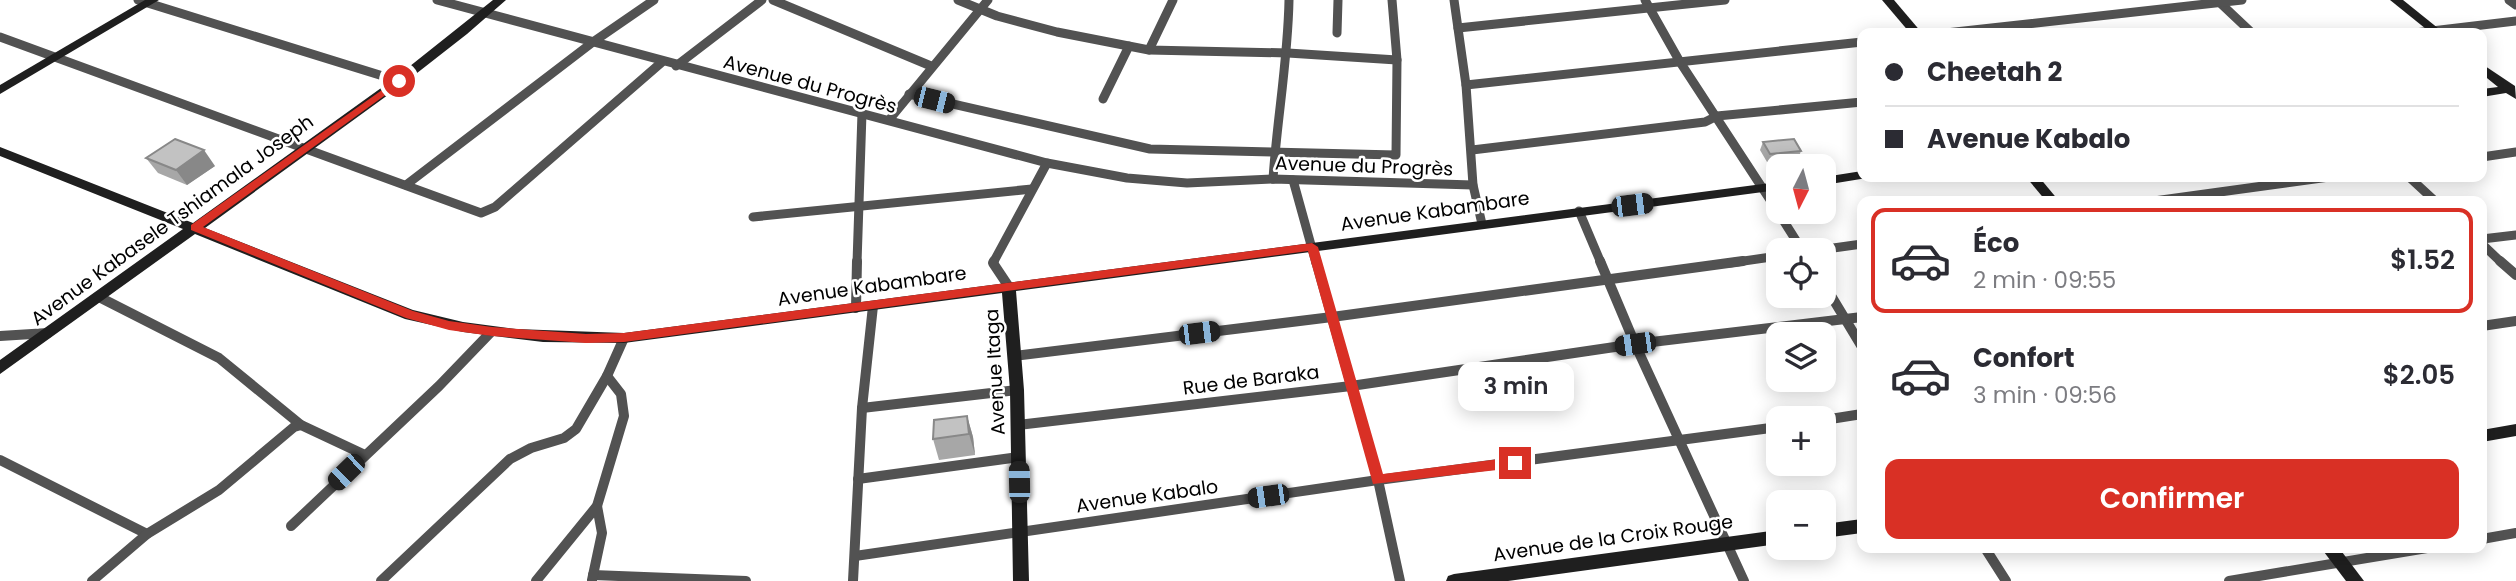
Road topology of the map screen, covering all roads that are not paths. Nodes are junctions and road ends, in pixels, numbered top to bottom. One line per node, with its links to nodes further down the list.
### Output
1 (437, 0): 23 (street, Avenue du Progrès)
2 (500, 0): 23 (main road, Avenue Kabasele Tshiamala Joseph)
3 (654, 0): 33 (street)
4 (762, 0): 42 (street)
5 (773, 0): 43 (street)
6 (958, 0): 22 (street)
7 (988, 0): 22 (street)
8 (1173, 0): 36 (street)
9 (1289, 0): 37 (street)
10 (1338, 0): 31 (street)
11 (1392, 0): 39 (street)
12 (1454, 0): 25 (street)
13 (1725, 0): 20 (street)
14 (1888, 0): 26 (main road)
15 (2242, 0): 19 (street)
16 (2396, 0): 29 (main road)
17 (2509, 0): 21 (street)
18 (146, 1): 38 (main road); 45 (street)
19 (2218, 1): 27 (street); 28 (street)
20 (1648, 4): 25 (street); 41 (street)
21 (2516, 5)
22 (980, 10): 35 (street); 43 (street)
23 (487, 12): 33 (street, Avenue du Progrès); 45 (main road, Avenue Kabasele Tshiamala Joseph)
24 (2516, 21): 30 (street)
25 (1458, 28): 46 (street)
26 (1912, 28)
27 (1988, 28)
28 (2247, 28)
29 (2431, 28)
30 (2465, 28)
31 (1337, 33)
32 (0, 37): 38 (street)
33 (593, 42): 40 (street, Avenue du Progrès); 71 (street)
34 (1857, 44): 41 (street)
35 (1129, 46): 36 (street); 51 (street)
36 (1149, 50): 37 (street)
37 (1288, 53): 39 (street); 60 (street)
38 (56, 58): 47 (main road); 56 (street)
39 (1396, 60): 60 (street)
40 (662, 62): 42 (street, Avenue du Progrès); 71 (street)
41 (1680, 62): 46 (street); 54 (street)
42 (676, 66): 53 (street, Avenue du Progrès)
43 (931, 66): 50 (street)
44 (2487, 72): 48 (main road)
45 (399, 81): 56 (main road, Avenue Kabasele Tshiamala Joseph)
46 (1466, 85): 57 (street)
47 (0, 90)
48 (2514, 91): 49 (main road)
49 (2487, 93)
50 (909, 94): 55 (street); 60 (street)
51 (1103, 99)
52 (1857, 102): 54 (street)
53 (862, 113): 55 (street, Avenue du Progrès); 78 (street)
54 (1717, 116): 57 (street); 67 (street)
55 (889, 120): 62 (street, Avenue du Progrès)
56 (306, 146): 71 (street); 82 (main road, Avenue Kabasele Tshiamala Joseph)
57 (1472, 150): 72 (street)
58 (0, 151): 82 (main road, Avenue Kabambare)
59 (2516, 152): 61 (street)
60 (1274, 153): 64 (street)
61 (2487, 156)
62 (1047, 163): 64 (street, Avenue du Progrès); 74 (street)
63 (1857, 177): 65 (main road)
64 (1273, 179): 66 (street, Avenue du Progrès)
65 (1836, 179)
66 (1293, 180): 72 (street, Avenue du Progrès); 87 (street)
67 (1766, 180)
68 (2036, 182): 75 (main road)
69 (2293, 182): 76 (street)
70 (2414, 182): 77 (street)
71 (406, 185)
72 (1473, 185): 81 (street)
73 (1766, 188): 79 (main road, Avenue Kabambare)
74 (1032, 189): 78 (street); 92 (street)
75 (2049, 196)
76 (2190, 196)
77 (2430, 196)
78 (860, 205): 80 (street); 96 (street)
79 (1579, 211): 81 (main road, Avenue Kabambare); 91 (street)
80 (753, 217)
81 (1482, 224): 87 (main road, Avenue Kabambare)
82 (194, 227): 93 (main road, Avenue Kabasele Tshiamala Joseph); 102 (main road, Avenue Kabambare)
83 (2516, 235): 84 (street)
84 (2487, 240)
85 (1857, 245): 88 (street)
86 (2487, 246): 90 (street)
87 (1312, 247): 92 (main road, Avenue Kabambare); 97 (street)
88 (1836, 248)
89 (1766, 258): 91 (street)
90 (2516, 275)
91 (1608, 281): 97 (street); 107 (street)
92 (1009, 287): 95 (main road, Avenue Kabambare); 108 (main road, Avenue Itaga)
93 (99, 297): 103 (main road, Avenue Kabasele Tshiamala Joseph); 116 (street)
94 (1836, 304): 99 (street)
95 (873, 306): 96 (main road, Avenue Kabambare); 113 (street)
96 (856, 308): 105 (main road, Avenue Kabambare)
97 (1332, 317): 108 (street); 111 (street)
98 (1857, 318): 99 (street, Rue de Baraka)
99 (1845, 319): 106 (street); 107 (street, Rue de Baraka)
100 (2516, 321): 101 (street)
101 (2487, 325)
102 (492, 332): 105 (main road, Avenue Kabambare); 122 (street)
103 (48, 333): 104 (street); 109 (main road, Avenue Kabasele Tshiamala Joseph)
104 (0, 336)
105 (624, 338): 110 (street)
106 (1857, 339)
107 (1635, 344): 111 (street, Rue de Baraka); 121 (street)
108 (1014, 356): 112 (main road, Avenue Itaga)
109 (0, 369)
110 (607, 376): 127 (street); 144 (street)
111 (1351, 386): 117 (street, Rue de Baraka); 126 (street)
112 (1017, 390): 113 (street); 117 (main road, Avenue Itaga)
113 (862, 408): 125 (street)
114 (1857, 415): 115 (street)
115 (1836, 418)
116 (301, 425): 122 (street); 133 (street)
117 (1018, 425): 123 (main road, Avenue Itaga)
118 (1766, 429): 121 (street, Avenue Kabalo)
119 (2516, 430): 120 (main road)
120 (2487, 435)
121 (1680, 441): 126 (street, Avenue Kabalo); 136 (street)
122 (365, 455): 128 (street)
123 (1019, 457): 125 (street); 131 (main road, Avenue Itaga)
124 (0, 460): 133 (street)
125 (858, 479): 140 (street)
126 (1378, 480): 131 (street, Avenue Kabalo); 149 (street)
127 (597, 506): 142 (street); 145 (street)
128 (291, 526)
129 (1857, 527): 130 (main road)
130 (1836, 529)
131 (1020, 532): 140 (street, Avenue Kabalo); 148 (main road, Avenue Itaga)
132 (2516, 533): 134 (street)
133 (147, 534): 143 (street)
134 (2487, 538)
135 (1766, 539): 136 (main road, Avenue de la Croix Rouge)
136 (1727, 544): 150 (main road, Avenue de la Croix Rouge); 151 (street)
137 (1988, 553): 152 (street)
138 (2333, 553): 141 (main road)
139 (2396, 553): 141 (street)
140 (855, 556): 147 (street)
141 (2341, 562): 153 (street); 154 (main road)
142 (592, 578): 146 (street)
143 (92, 581)
144 (381, 581)
145 (536, 581)
146 (746, 581)
147 (853, 581)
148 (1021, 581)
149 (1400, 581)
150 (1454, 581)
151 (1744, 581)
152 (2006, 581)
153 (2229, 581)
154 (2356, 581)

